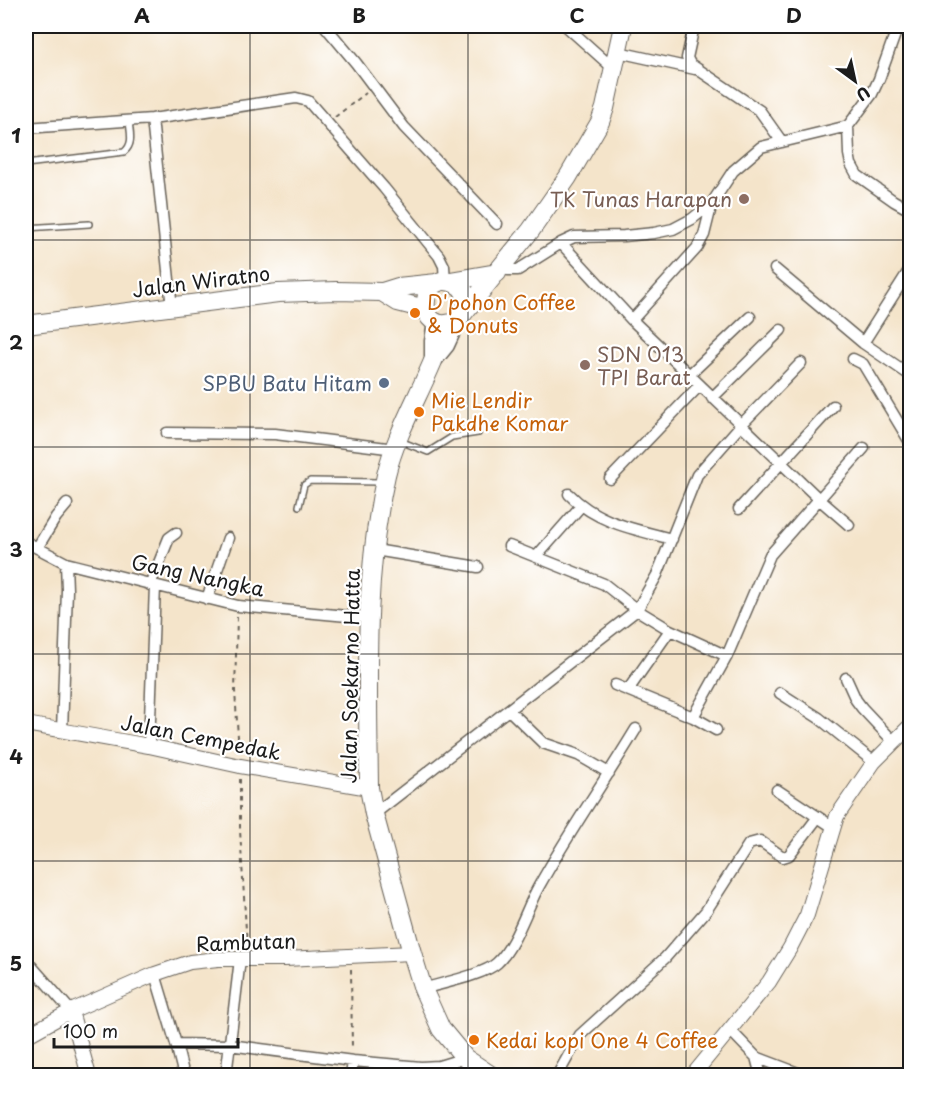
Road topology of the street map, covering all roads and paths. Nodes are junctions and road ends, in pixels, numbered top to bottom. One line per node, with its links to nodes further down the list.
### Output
1 (325, 26): 8 (street)
2 (566, 26): 6 (street)
3 (622, 26): 6 (main road)
4 (693, 26): 7 (street)
5 (898, 26): 12 (street)
6 (616, 61): 7 (street); 24 (main road)
7 (696, 69): 14 (street)
8 (373, 87): 11 (path); 19 (street)
9 (152, 119): 10 (street); 11 (street); 27 (street)
10 (129, 121): 13 (street); 15 (lane)
11 (328, 122): 25 (street)
12 (848, 126): 14 (street); 17 (street)
13 (26, 128)
14 (782, 142): 16 (street)
15 (26, 164)
16 (712, 203): 21 (street); 31 (street)
17 (910, 210)
18 (89, 224): 20 (lane)
19 (497, 224)
20 (26, 228)
21 (561, 243): 24 (street); 31 (street)
22 (775, 269): 34 (street)
23 (910, 269): 34 (street)
24 (500, 270): 25 (main road, Jalan Wiratno); 28 (main road)
25 (444, 282): 26 (main road, Jalan Wiratno); 28 (main road); 29 (main road)
26 (382, 292): 27 (main road, Jalan Wiratno); 29 (main road, Jalan Wiratno)
27 (172, 308): 32 (main road, Jalan Wiratno)
28 (462, 314): 29 (main road); 36 (main road, Jalan Soekarno Hatta)
29 (431, 316): 36 (main road, Jalan Soekarno Hatta)
30 (750, 317): 38 (street)
31 (632, 320): 38 (street)
32 (26, 325)
33 (781, 330): 41 (street)
34 (863, 343): 39 (street)
35 (853, 359): 46 (street)
36 (434, 361): 47 (main road, Jalan Soekarno Hatta)
37 (801, 363): 43 (street)
38 (689, 375): 40 (street)
39 (910, 375)
40 (700, 385): 41 (street); 50 (street)
41 (712, 398): 43 (street)
42 (833, 406): 49 (street)
43 (741, 425): 49 (street); 61 (street)
44 (478, 433): 47 (lane)
45 (166, 434): 47 (street)
46 (910, 442)
47 (397, 445): 51 (main road, Jalan Soekarno Hatta)
48 (864, 448): 53 (street)
49 (782, 464): 53 (street); 57 (street)
50 (610, 479)
51 (385, 482): 55 (lane); 65 (main road, Jalan Soekarno Hatta)
52 (569, 494): 56 (street)
53 (819, 499): 58 (street); 75 (street)
54 (68, 504): 64 (street)
55 (299, 506)
56 (581, 506): 61 (street); 66 (street)
57 (739, 509)
58 (849, 525)
59 (176, 533): 69 (street)
60 (228, 538): 70 (street)
61 (672, 539): 72 (street)
62 (26, 542): 64 (street, Gang Nangka)
63 (509, 546): 66 (street)
64 (37, 548): 67 (street, Gang Nangka)
65 (375, 550): 68 (street); 73 (main road, Jalan Soekarno Hatta)
66 (536, 557): 72 (street)
67 (66, 563): 69 (street, Gang Nangka); 86 (street)
68 (478, 567)
69 (152, 585): 70 (street, Gang Nangka); 88 (street)
70 (207, 599): 71 (street, Gang Nangka)
71 (238, 606): 73 (street, Gang Nangka); 90 (path)
72 (637, 610): 74 (street); 80 (street)
73 (369, 618): 92 (main road, Jalan Soekarno Hatta)
74 (670, 630): 75 (street); 78 (street)
75 (727, 656): 81 (street)
76 (846, 678): 87 (street)
77 (615, 685): 78 (street)
78 (628, 690): 81 (street)
79 (780, 693): 89 (street)
80 (509, 710): 91 (street); 94 (street)
81 (693, 717): 85 (street)
82 (26, 724): 86 (street, Jalan Cempedak)
83 (910, 726): 87 (street)
84 (636, 729): 91 (street)
85 (716, 730)
86 (62, 731): 88 (street, Jalan Cempedak)
87 (894, 742): 89 (street)
88 (149, 746): 90 (street, Jalan Cempedak)
89 (874, 762): 96 (street)
90 (240, 766): 92 (street, Jalan Cempedak); 99 (path)
91 (609, 773): 102 (street)
92 (369, 788): 94 (main road, Jalan Soekarno Hatta)
93 (777, 790): 95 (street)
94 (374, 814): 97 (main road, Jalan Soekarno Hatta)
95 (818, 817): 96 (street); 116 (street)
96 (833, 827): 104 (street)
97 (412, 953): 98 (street, Rambutan); 102 (main road, Jalan Soekarno Hatta)
98 (351, 957): 99 (street, Rambutan); 110 (path)
99 (243, 959): 101 (street, Rambutan); 107 (street)
100 (26, 960): 103 (street)
101 (155, 974): 103 (street, Rambutan); 106 (street)
102 (423, 988): 109 (main road, Jalan Soekarno Hatta)
103 (71, 1011): 105 (street, Rambutan); 111 (street)
104 (730, 1030): 108 (street); 117 (street)
105 (26, 1036)
106 (176, 1044): 107 (street); 112 (street)
107 (229, 1045): 110 (street); 113 (street)
108 (756, 1057): 118 (street); 119 (street)
109 (465, 1058): 110 (street); 115 (main road, Jalan Soekarno Hatta)
110 (352, 1061): 114 (street)
111 (89, 1076)
112 (183, 1076)
113 (226, 1076)
114 (351, 1076)
115 (492, 1076)
116 (557, 1076)
117 (692, 1076)
118 (761, 1076)
119 (806, 1076)

